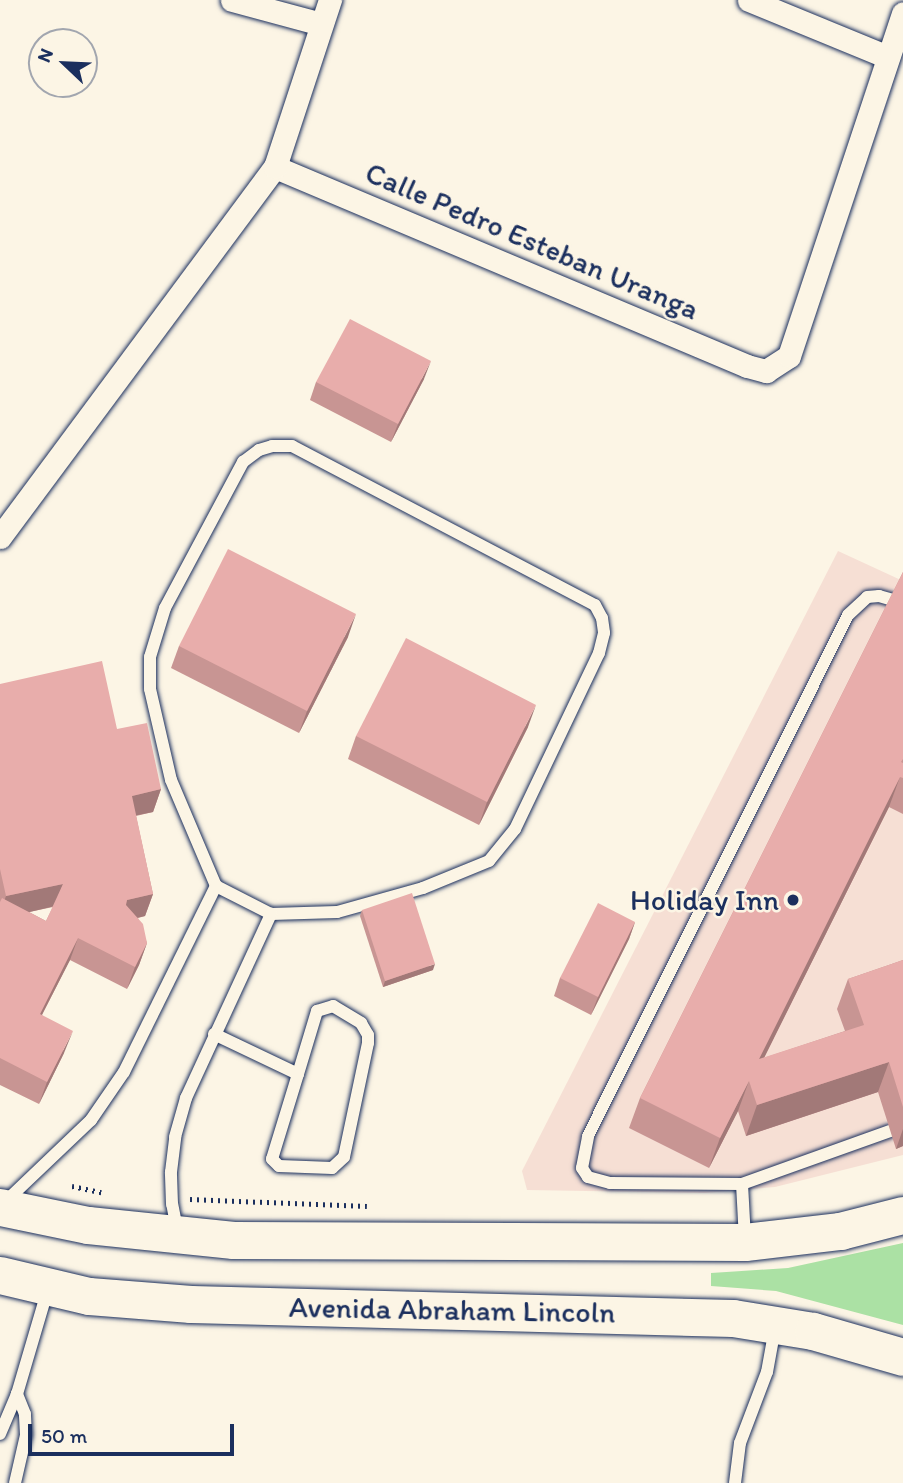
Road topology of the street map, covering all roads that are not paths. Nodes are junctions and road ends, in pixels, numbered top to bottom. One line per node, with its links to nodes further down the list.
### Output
1 (232, 0): 5 (street)
2 (330, 0): 5 (street)
3 (749, 0): 6 (street)
4 (903, 13): 6 (street)
5 (321, 24): 7 (street)
6 (888, 57): 7 (street, Calle Pedro Esteban Uranga)
7 (275, 167): 8 (street)
8 (0, 537)
9 (903, 603): 15 (lane)
10 (216, 886): 11 (lane); 11 (lane); 16 (lane)
11 (271, 915): 12 (lane)
12 (214, 1034): 13 (lane); 18 (lane)
13 (298, 1074): 13 (lane)
14 (890, 1131): 15 (lane)
15 (742, 1184): 19 (lane)
16 (0, 1207): 18 (main road)
17 (903, 1215): 19 (main road)
18 (179, 1236): 19 (main road)
19 (745, 1242)
20 (0, 1275): 21 (main road, Avenida Abraham Lincoln)
21 (48, 1289): 22 (main road, Avenida Abraham Lincoln); 24 (lane)
22 (776, 1324): 23 (main road, Avenida Abraham Lincoln); 27 (lane)
23 (903, 1357)
24 (17, 1394): 25 (lane); 26 (lane)
25 (0, 1434)
26 (15, 1483)
27 (735, 1483)

